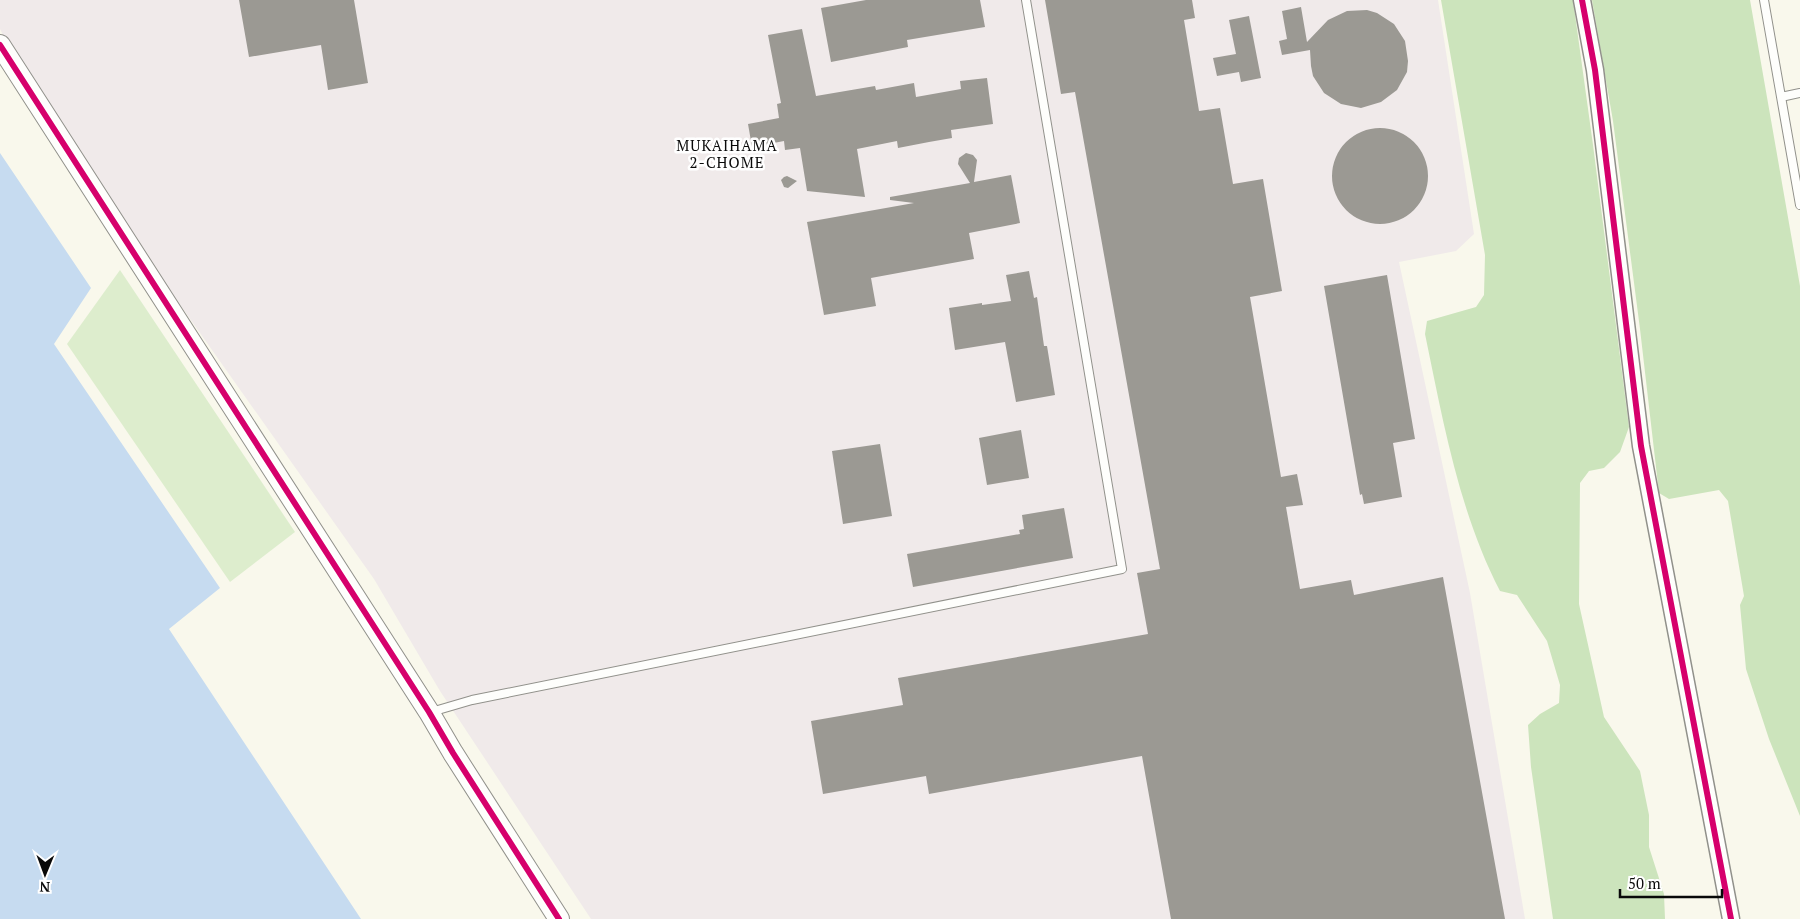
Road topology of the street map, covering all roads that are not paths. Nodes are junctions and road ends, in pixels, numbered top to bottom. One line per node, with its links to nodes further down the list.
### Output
1 (1026, 0): 8 (lane)
2 (1582, 0): 10 (street)
3 (1764, 0): 6 (lane)
4 (0, 45): 8 (street)
5 (1800, 93): 6 (lane)
6 (1781, 97): 7 (lane)
7 (1800, 205)
8 (429, 712): 9 (street)
9 (559, 919)
10 (1731, 919)

